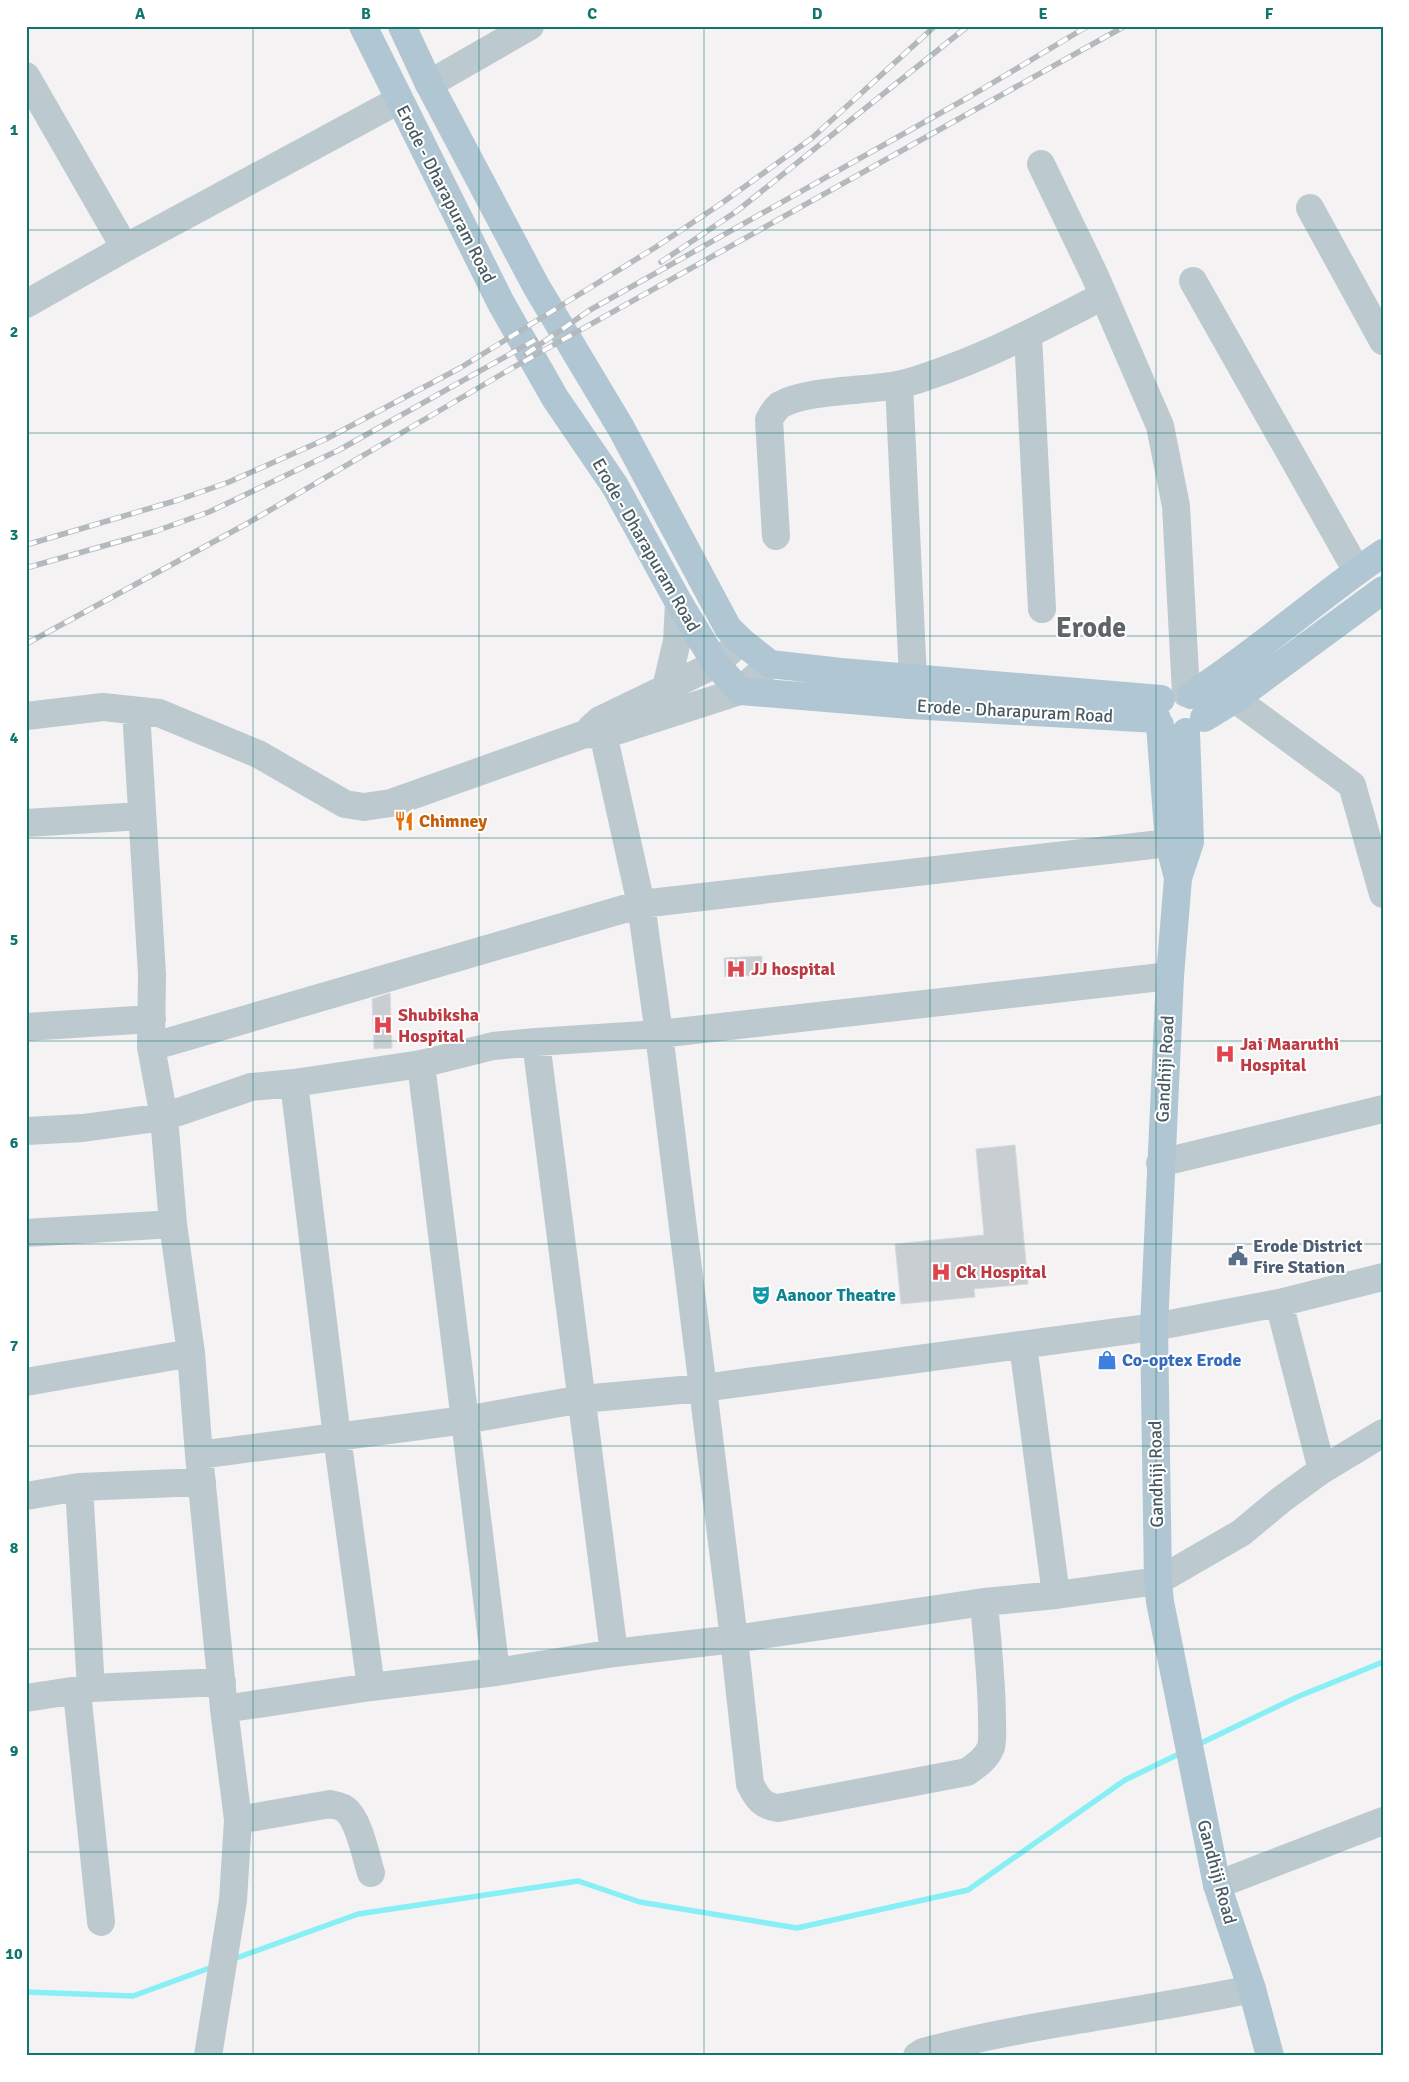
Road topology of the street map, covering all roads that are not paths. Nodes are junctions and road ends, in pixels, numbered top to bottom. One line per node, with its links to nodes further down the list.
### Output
1 (363, 26): 6 (main road, Erode - Dharapuram Road)
2 (402, 26): 5 (main road, Erode - Dharapuram Road)
3 (530, 26): 5 (street)
4 (26, 76): 9 (street)
5 (429, 84): 22 (main road, Erode - Dharapuram Road)
6 (399, 100): 9 (street); 20 (main road, Erode - Dharapuram Road)
7 (1041, 164): 11 (street)
8 (1310, 208): 14 (street)
9 (125, 248): 12 (street)
10 (1193, 281): 18 (street)
11 (1103, 296): 13 (street); 30 (street)
12 (26, 304)
13 (1028, 335): 15 (street); 21 (street)
14 (1383, 341)
15 (898, 385): 16 (street); 25 (street)
16 (776, 536)
17 (1383, 554): 18 (main road)
18 (1357, 571): 30 (main road)
19 (1383, 590): 28 (main road)
20 (679, 603): 23 (main road, Erode - Dharapuram Road); 26 (street)
21 (1042, 609)
22 (742, 642): 23 (street); 24 (main road, Erode - Dharapuram Road)
23 (716, 664): 26 (street); 27 (main road, Erode - Dharapuram Road)
24 (770, 664): 25 (main road, Erode - Dharapuram Road); 27 (street)
25 (912, 678): 30 (main road, Erode - Dharapuram Road)
26 (666, 688): 32 (street)
27 (740, 692): 30 (main road, Erode - Dharapuram Road); 32 (street)
28 (1235, 699): 30 (main road); 37 (street)
29 (136, 711): 31 (street); 32 (street); 33 (street)
30 (1178, 712): 35 (main road, Gandhiji Road); 36 (main road, Gandhiji Road)
31 (26, 716)
32 (596, 730): 38 (street)
33 (142, 816): 34 (street); 40 (street)
34 (26, 823)
35 (1169, 843): 36 (main road, Gandhiji Road); 38 (street)
36 (1178, 878): 39 (main road, Gandhiji Road)
37 (1383, 894)
38 (641, 904): 42 (street); 44 (street)
39 (1170, 976): 42 (street); 50 (main road, Gandhiji Road)
40 (152, 1019): 41 (street); 44 (street)
41 (26, 1027)
42 (659, 1034): 43 (street); 59 (street)
43 (536, 1042): 45 (street); 60 (street)
44 (151, 1047): 48 (street)
45 (421, 1064): 46 (street); 61 (street)
46 (294, 1083): 48 (street); 63 (street)
47 (1383, 1109): 50 (street)
48 (164, 1116): 49 (street); 51 (street)
49 (26, 1131)
50 (1160, 1164): 55 (main road, Gandhiji Road)
51 (173, 1224): 52 (street); 57 (street)
52 (26, 1233)
53 (1383, 1277): 54 (street)
54 (1279, 1303): 55 (street); 65 (street)
55 (1154, 1326): 56 (street); 69 (main road, Gandhiji Road)
56 (1023, 1345): 59 (street); 70 (street)
57 (191, 1354): 58 (street); 64 (street)
58 (26, 1382)
59 (702, 1388): 60 (street); 72 (street)
60 (582, 1399): 61 (street); 73 (street)
61 (465, 1420): 63 (street); 74 (street)
62 (1383, 1433): 65 (street)
63 (337, 1437): 64 (street); 76 (street)
64 (199, 1455): 66 (street)
65 (1322, 1470): 69 (street)
66 (202, 1482): 67 (street); 75 (street)
67 (80, 1487): 68 (street); 77 (street)
68 (26, 1496)
69 (1159, 1592): 70 (street); 83 (main road, Gandhiji Road)
70 (1056, 1595): 71 (street)
71 (984, 1602): 72 (street); 72 (street)
72 (734, 1639): 73 (street)
73 (614, 1653): 74 (street)
74 (496, 1672): 76 (street)
75 (222, 1682): 77 (street); 79 (street)
76 (371, 1687): 79 (street)
77 (84, 1690): 78 (street); 84 (street)
78 (26, 1698)
79 (224, 1709): 80 (street)
80 (238, 1820): 82 (street); 86 (street)
81 (1383, 1821): 83 (street)
82 (371, 1873)
83 (1217, 1885): 85 (main road, Gandhiji Road)
84 (101, 1922)
85 (1252, 1989): 87 (street); 88 (main road, Gandhiji Road)
86 (210, 2045)
87 (918, 2056)
88 (1270, 2056)

